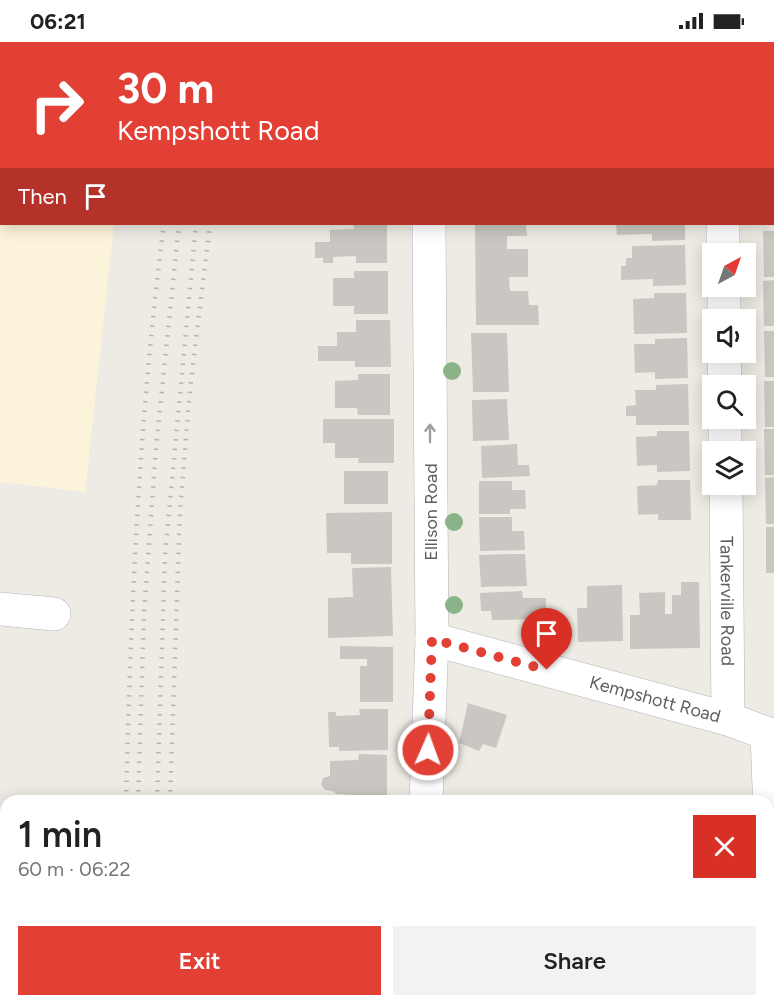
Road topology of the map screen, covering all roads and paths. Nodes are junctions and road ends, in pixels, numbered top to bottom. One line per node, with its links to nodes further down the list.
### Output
1 (429, 225): 7 (street, Ellison Road, one-way to 1)
2 (723, 225): 3 (street)
3 (723, 243)
4 (726, 495): 8 (street, Tankerville Road)
5 (0, 609): 6 (street)
6 (54, 614)
7 (432, 639): 8 (street, Kempshott Road); 10 (street, Ellison Road)
8 (728, 719): 9 (street, Kempshott Road)
9 (770, 735): 11 (street)
10 (426, 795)
11 (771, 795)

